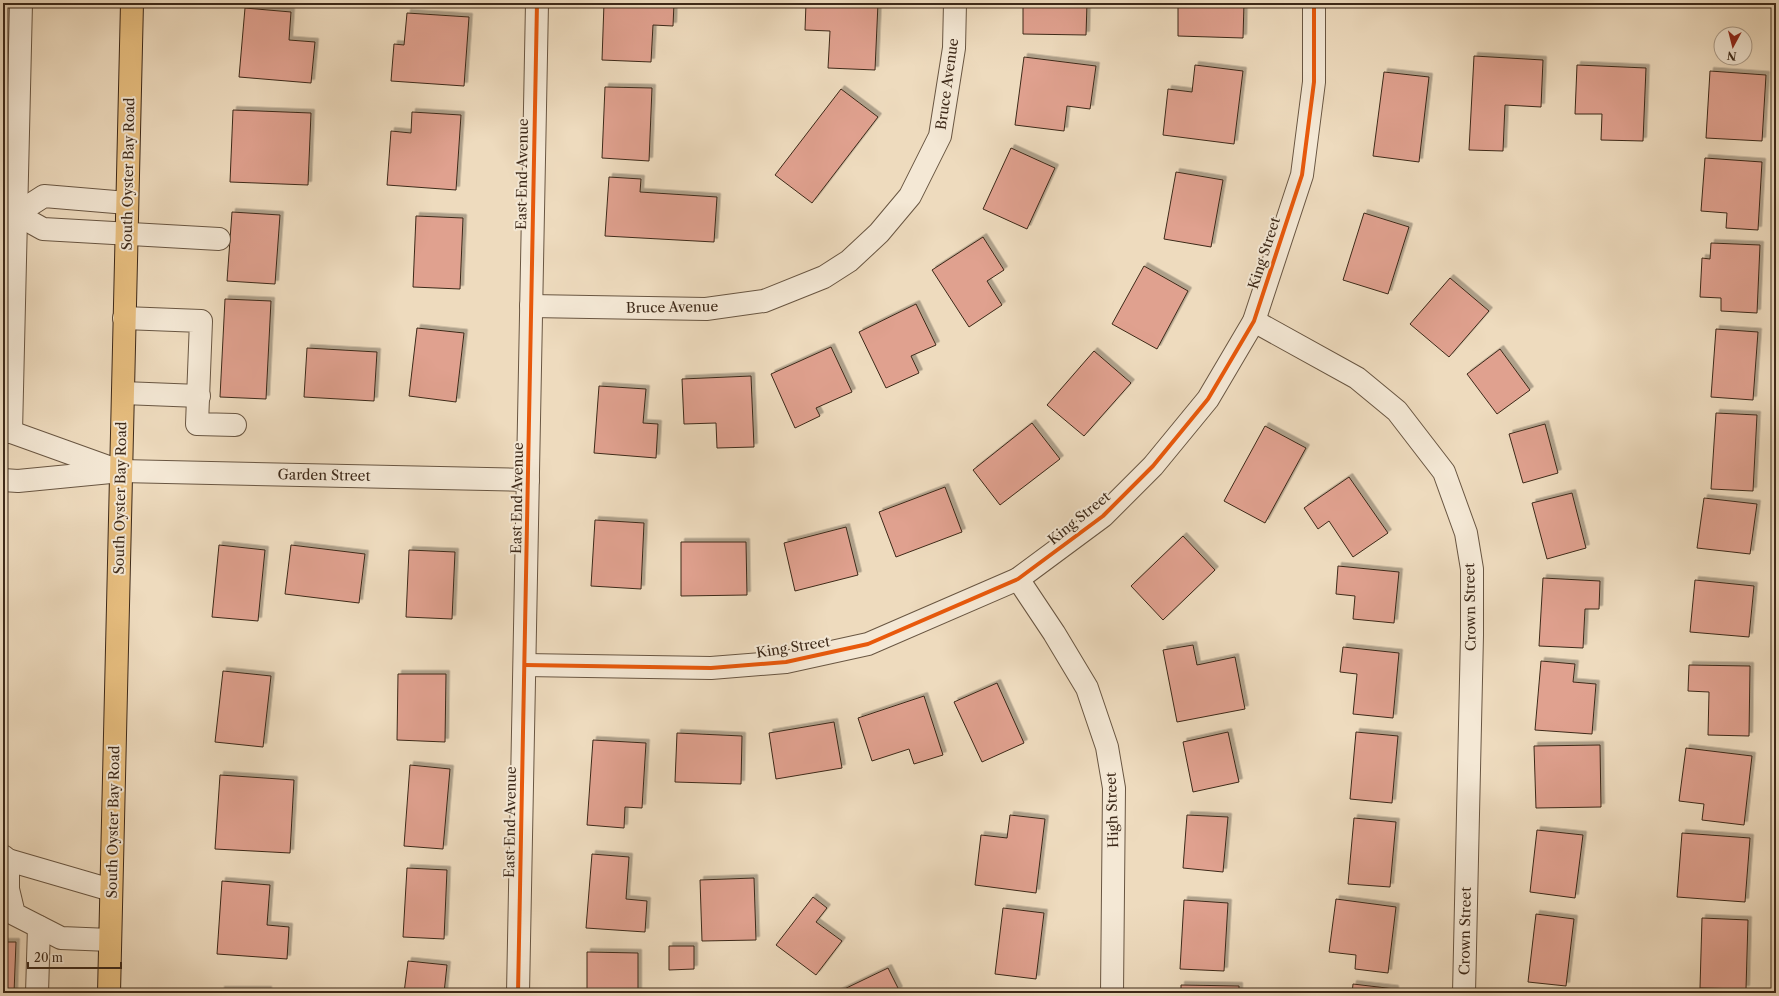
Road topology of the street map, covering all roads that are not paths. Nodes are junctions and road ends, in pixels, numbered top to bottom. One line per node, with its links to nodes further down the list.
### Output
1 (21, 3): 7 (street)
2 (132, 3): 6 (main road, South Oyster Bay Road)
3 (537, 3): 10 (street, East End Avenue)
4 (955, 3): 10 (street, Bruce Avenue)
5 (1314, 3): 12 (street, King Street)
6 (127, 203): 7 (street); 8 (main road, South Oyster Bay Road)
7 (16, 214): 8 (street); 16 (street)
8 (126, 234): 9 (street); 11 (main road, South Oyster Bay Road)
9 (218, 239)
10 (531, 306): 19 (street, East End Avenue)
11 (124, 318): 13 (main road, South Oyster Bay Road); 14 (street)
12 (1254, 321): 20 (street, King Street); 30 (street, Crown Street)
13 (122, 393): 14 (street); 17 (main road, South Oyster Bay Road)
14 (198, 396): 15 (street)
15 (235, 425)
16 (7, 432): 17 (street)
17 (121, 471): 18 (street); 19 (street, Garden Street); 23 (main road, South Oyster Bay Road)
18 (3, 480)
19 (528, 480): 21 (street, East End Avenue)
20 (1018, 579): 21 (street, King Street); 29 (street, High Street)
21 (525, 665): 28 (street, East End Avenue)
22 (5, 860): 23 (street); 24 (street)
23 (111, 890): 25 (main road, South Oyster Bay Road)
24 (39, 927): 25 (street); 26 (street)
25 (110, 940): 27 (main road, South Oyster Bay Road)
26 (37, 993)
27 (109, 993)
28 (518, 993)
29 (1112, 993)
30 (1464, 993)

